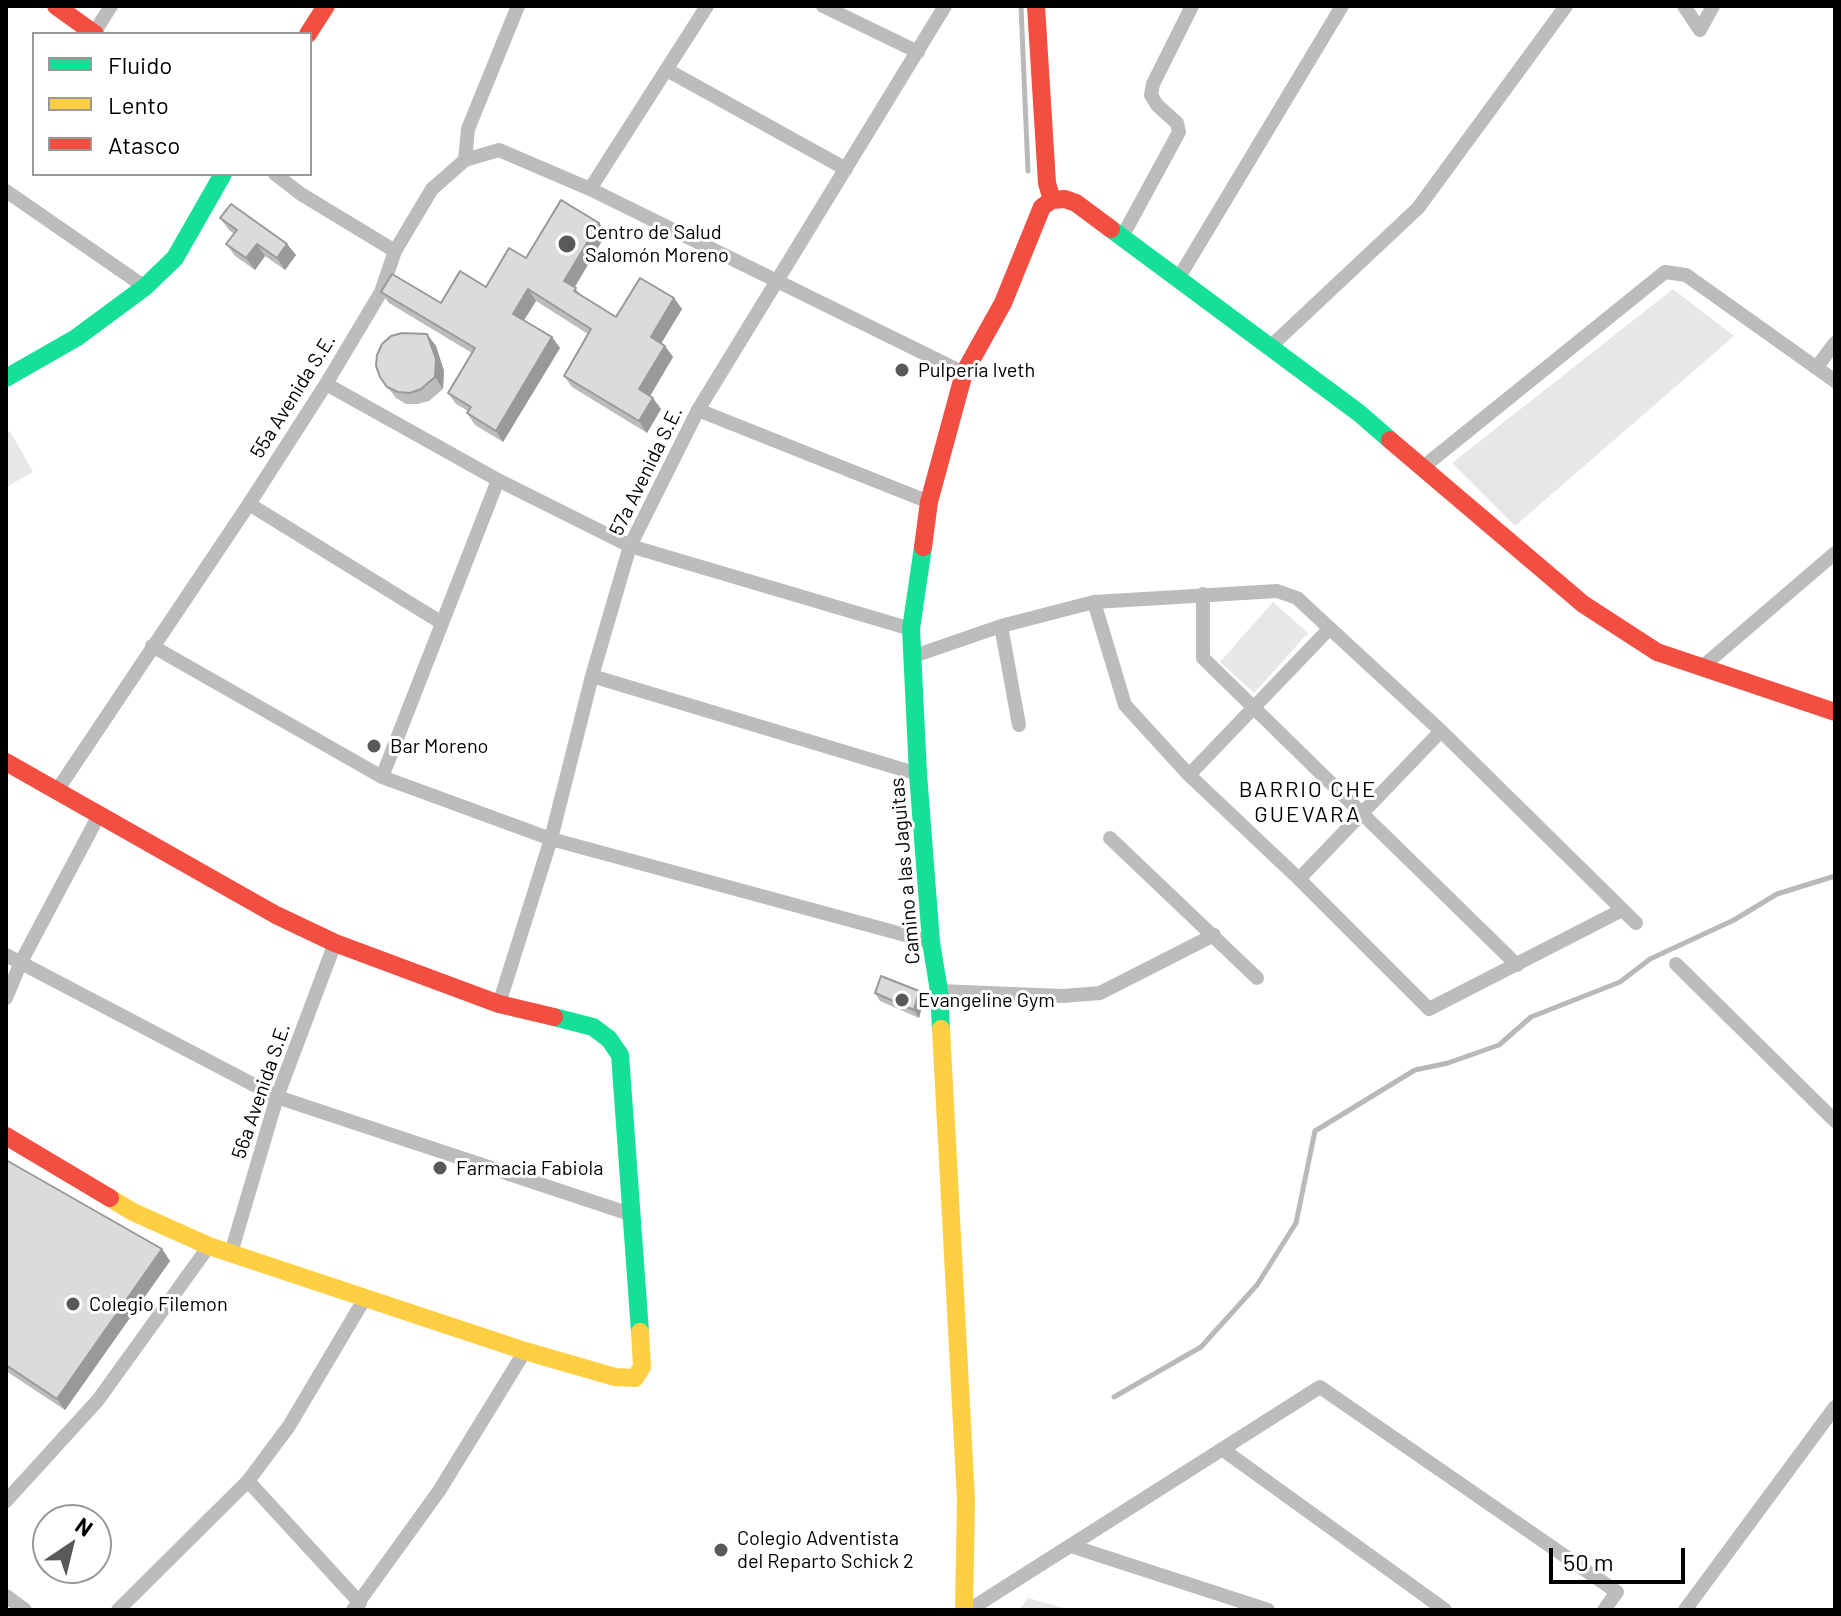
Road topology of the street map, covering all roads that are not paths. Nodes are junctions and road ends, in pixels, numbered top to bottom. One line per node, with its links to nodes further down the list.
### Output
1 (56, 6): 14 (street)
2 (111, 6): 15 (street)
3 (326, 6): 16 (street)
4 (518, 6): 19 (street)
5 (707, 6): 18 (street)
6 (823, 6): 17 (street)
7 (945, 6): 17 (street, 57a Avenida S.E.)
8 (1036, 6): 25 (street)
9 (1192, 6): 26 (street)
10 (1342, 6): 28 (street)
11 (1566, 6): 32 (street)
12 (1684, 6): 13 (street)
13 (1713, 6)
14 (91, 32)
15 (95, 32)
16 (309, 32)
17 (918, 52): 20 (street, 57a Avenida S.E.)
18 (667, 70): 20 (street); 23 (street)
19 (465, 160): 23 (street); 27 (street, 55a Avenida S.E.)
20 (846, 169): 29 (street, 57a Avenida S.E.)
21 (222, 176): 30 (street)
22 (278, 176): 27 (street)
23 (590, 189): 29 (street)
24 (6, 191): 30 (street)
25 (1052, 200): 26 (street); 34 (street, Camino a las Jaguitas)
26 (1122, 237): 28 (street)
27 (395, 251): 37 (street, 55a Avenida S.E.)
28 (1178, 279): 32 (street)
29 (776, 282): 34 (street); 38 (street, 57a Avenida S.E.)
30 (145, 287): 35 (street)
31 (1835, 343): 33 (street)
32 (1270, 347): 39 (street)
33 (1816, 368): 36 (street); 39 (street)
34 (964, 373): 41 (street, Camino a las Jaguitas)
35 (6, 378)
36 (1835, 381)
37 (326, 384): 40 (street); 42 (street, 55a Avenida S.E.)
38 (698, 410): 41 (street); 43 (street, 57a Avenida S.E.)
39 (1422, 468): 53 (street)
40 (498, 480): 43 (street); 47 (street)
41 (929, 502): 50 (street, Camino a las Jaguitas)
42 (249, 504): 47 (street); 51 (street, 55a Avenida S.E.)
43 (630, 546): 50 (street); 54 (street, 57a Avenida S.E.)
44 (1835, 553): 53 (street)
45 (1203, 594): 46 (street); 49 (street); 55 (street)
46 (1094, 602): 48 (street); 61 (street)
47 (442, 623): 62 (street)
48 (1001, 626): 52 (street); 57 (street)
49 (1330, 628): 55 (street); 58 (street)
50 (911, 629): 52 (street, Camino a las Jaguitas)
51 (152, 646): 62 (street); 63 (street, 55a Avenida S.E.)
52 (914, 656): 60 (street, Camino a las Jaguitas)
53 (1702, 667): 56 (street)
54 (592, 676): 60 (street); 67 (street, 57a Avenida S.E.)
55 (1253, 708): 61 (street); 65 (street)
56 (1835, 712)
57 (1019, 725)
58 (1441, 731): 65 (street); 69 (street)
59 (6, 762): 63 (street)
60 (918, 774): 72 (street, Camino a las Jaguitas)
61 (1189, 775): 68 (street)
62 (382, 777): 67 (street)
63 (58, 789): 64 (street)
64 (99, 815): 73 (street); 75 (street)
65 (1361, 815): 68 (street); 77 (street)
66 (1110, 838): 71 (street)
67 (551, 839): 72 (street); 81 (street, 57a Avenida S.E.)
68 (1299, 879): 77 (street)
69 (1622, 910): 70 (street); 77 (street)
70 (1636, 923)
71 (1214, 935): 78 (street); 79 (street)
72 (931, 942): 79 (street, Camino a las Jaguitas)
73 (335, 943): 81 (street); 82 (street, 56a Avenida S.E.)
74 (6, 955): 75 (street)
75 (21, 962): 80 (street); 82 (street)
76 (1676, 964): 83 (street)
77 (1517, 965)
78 (1257, 978)
79 (939, 991): 99 (street, Camino a las Jaguitas)
80 (6, 998)
81 (499, 1004): 85 (street)
82 (277, 1097): 85 (street); 87 (street, 56a Avenida S.E.)
83 (1835, 1121)
84 (6, 1136): 86 (street)
85 (633, 1215): 89 (street)
86 (209, 1246): 87 (street); 93 (street)
87 (231, 1253): 88 (street)
88 (365, 1298): 89 (street); 92 (street)
89 (525, 1351): 96 (street)
90 (1835, 1407): 103 (street)
91 (1222, 1449): 94 (street); 101 (street); 102 (street)
92 (248, 1481): 96 (street); 98 (street)
93 (6, 1501)
94 (1071, 1546): 99 (street); 100 (street)
95 (6, 1596): 97 (street)
96 (356, 1606)
97 (25, 1610)
98 (118, 1610)
99 (966, 1610)
100 (1268, 1610)
101 (1445, 1610)
102 (1604, 1610)
103 (1685, 1610)

